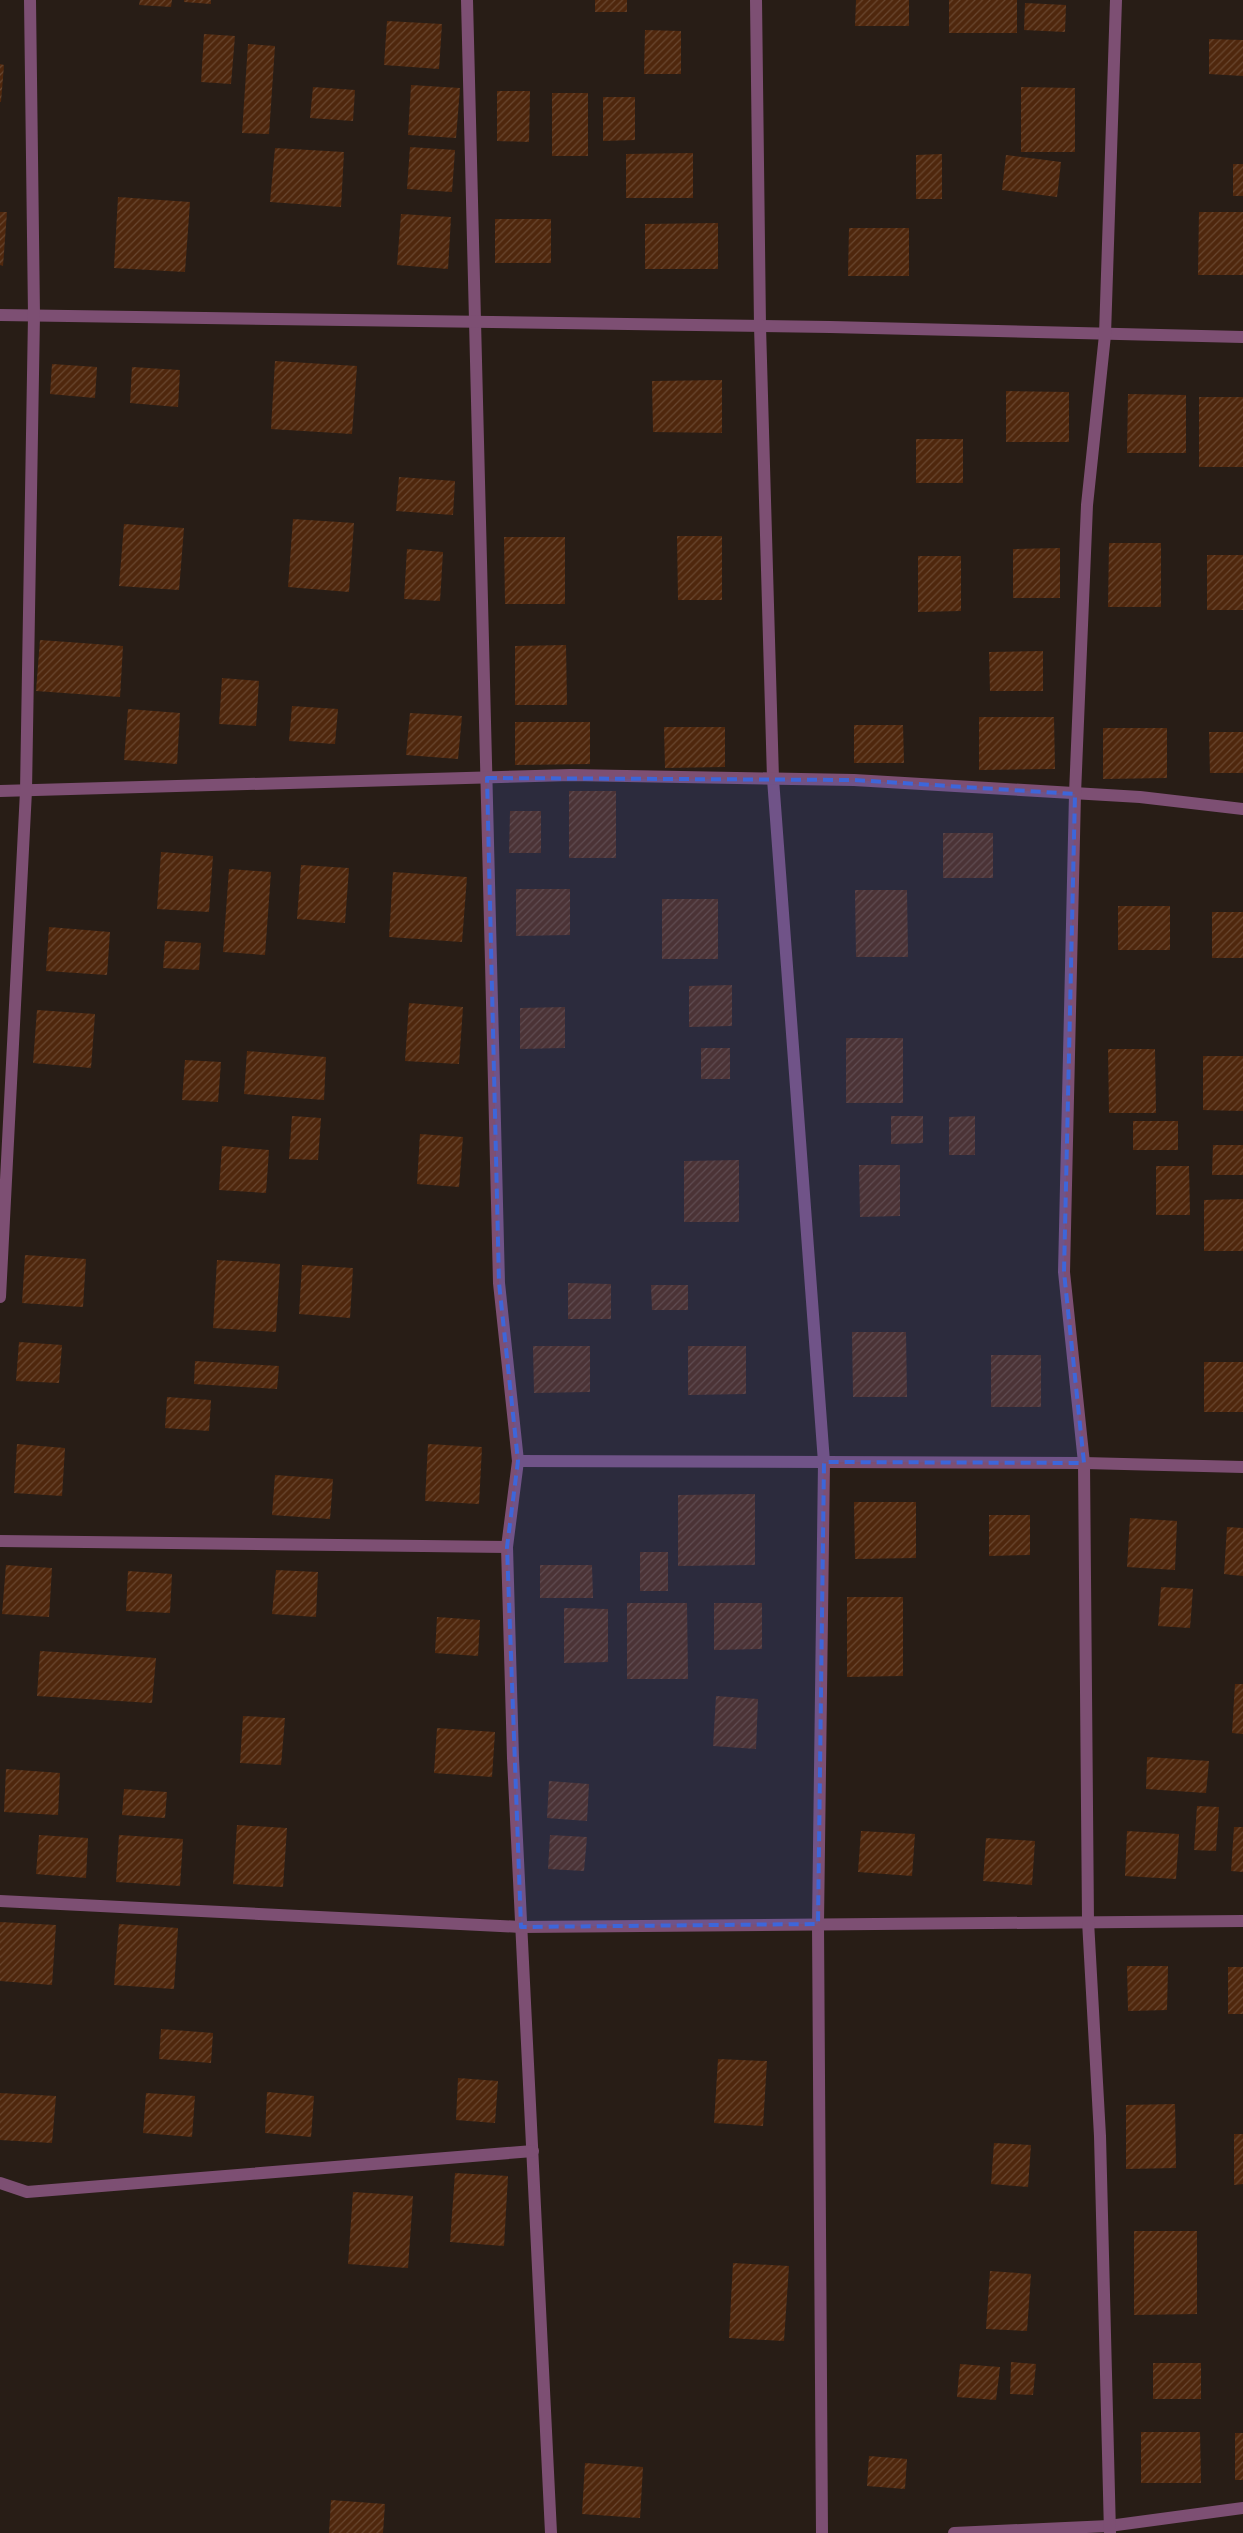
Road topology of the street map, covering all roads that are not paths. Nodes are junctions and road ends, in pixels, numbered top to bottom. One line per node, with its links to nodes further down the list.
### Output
1 (30, 0): 6 (street)
2 (467, 0): 7 (street)
3 (756, 0): 8 (street)
4 (1116, 0): 9 (street)
5 (0, 315): 6 (street)
6 (34, 315): 7 (street); 14 (street)
7 (474, 322): 8 (street); 11 (street)
8 (760, 326): 9 (street); 12 (street)
9 (1105, 335): 10 (street); 15 (street)
10 (1243, 337)
11 (487, 778): 12 (street); 14 (street); 19 (street)
12 (773, 778): 15 (street); 20 (street)
13 (0, 791): 14 (street)
14 (26, 791): 17 (street)
15 (1075, 794): 16 (street); 21 (street)
16 (1243, 809)
17 (3, 1184): 18 (street)
18 (0, 1297)
19 (518, 1460): 20 (street); 24 (street)
20 (824, 1462): 21 (street); 28 (street)
21 (1084, 1463): 22 (street); 26 (street)
22 (1243, 1467)
23 (0, 1541): 24 (street)
24 (507, 1547): 29 (street)
25 (0, 1901): 29 (street)
26 (1088, 1921): 27 (street); 28 (street); 33 (street)
27 (1243, 1921)
28 (818, 1924): 29 (street); 35 (street)
29 (521, 1927): 30 (street)
30 (533, 2151): 31 (street); 34 (street)
31 (0, 2184)
32 (1243, 2508): 33 (street)
33 (1109, 2529): 36 (street)
34 (551, 2533)
35 (822, 2533)
36 (954, 2533)

